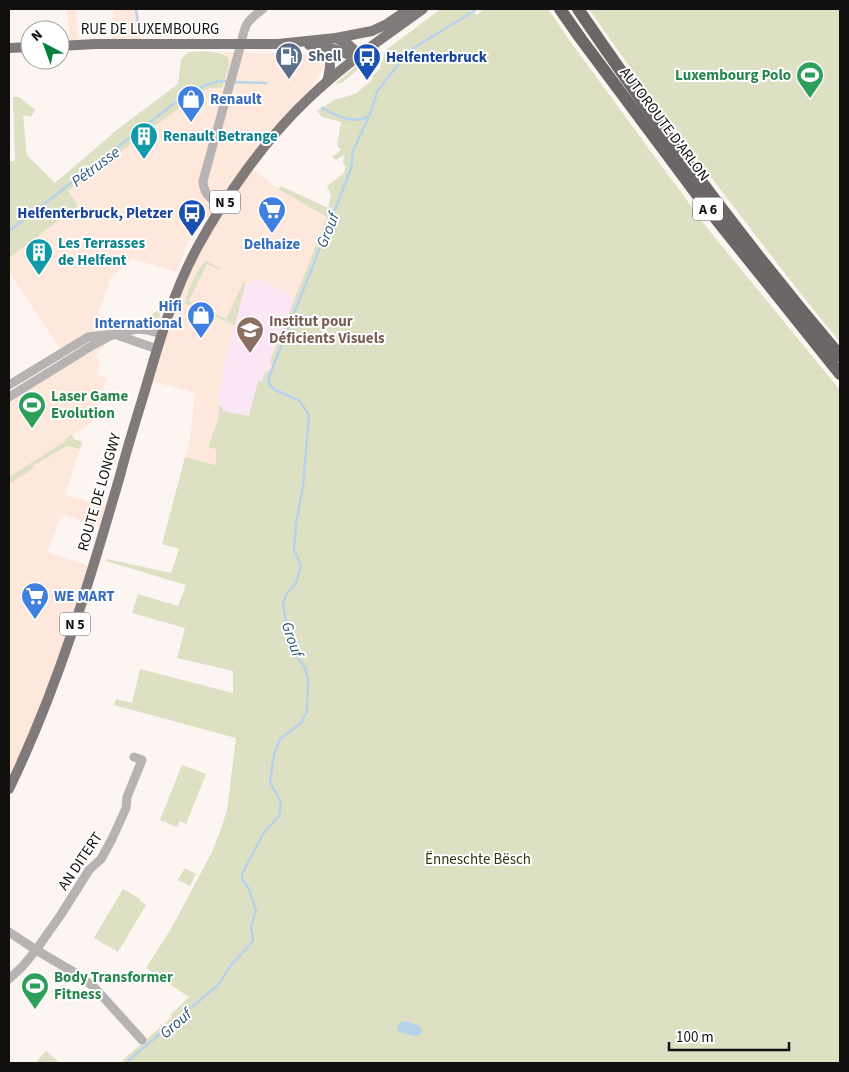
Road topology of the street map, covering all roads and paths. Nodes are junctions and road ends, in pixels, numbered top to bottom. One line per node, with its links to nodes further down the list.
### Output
1 (264, 9): 7 (street)
2 (409, 9): 6 (main road, RUE DE LUXEMBOURG)
3 (423, 9): 10 (main road, ROUTE DE LONGWY / N 5)
4 (560, 9): 17 (highway, AUTOROUTE D'ARLON / A 6)
5 (578, 9): 16 (highway, AUTOROUTE D'ARLON / A 6)
6 (336, 38): 8 (main road, RUE DE LUXEMBOURG); 10 (main road)
7 (241, 44): 8 (main road, RUE DE LUXEMBOURG); 9 (main road, RUE DE LUXEMBOURG); 12 (street)
8 (278, 44): 10 (main road); 11 (main road)
9 (70, 45)
10 (357, 57): 11 (main road, ROUTE DE LONGWY / N 5)
11 (327, 82): 12 (main road, ROUTE DE LONGWY / N 5)
12 (222, 207): 14 (main road, ROUTE DE LONGWY / N 5)
13 (114, 334): 14 (street); 15 (street); 18 (street); 19 (street)
14 (162, 334): 15 (main road, ROUTE DE LONGWY / N 5)
15 (157, 349): 21 (main road, ROUTE DE LONGWY / N 5)
16 (840, 356)
17 (840, 374)
18 (9, 385)
19 (9, 397)
20 (134, 757): 23 (street, AN DITERT)
21 (9, 789)
22 (9, 932): 23 (street)
23 (36, 950): 24 (street); 25 (street)
24 (9, 979)
25 (142, 1040)

